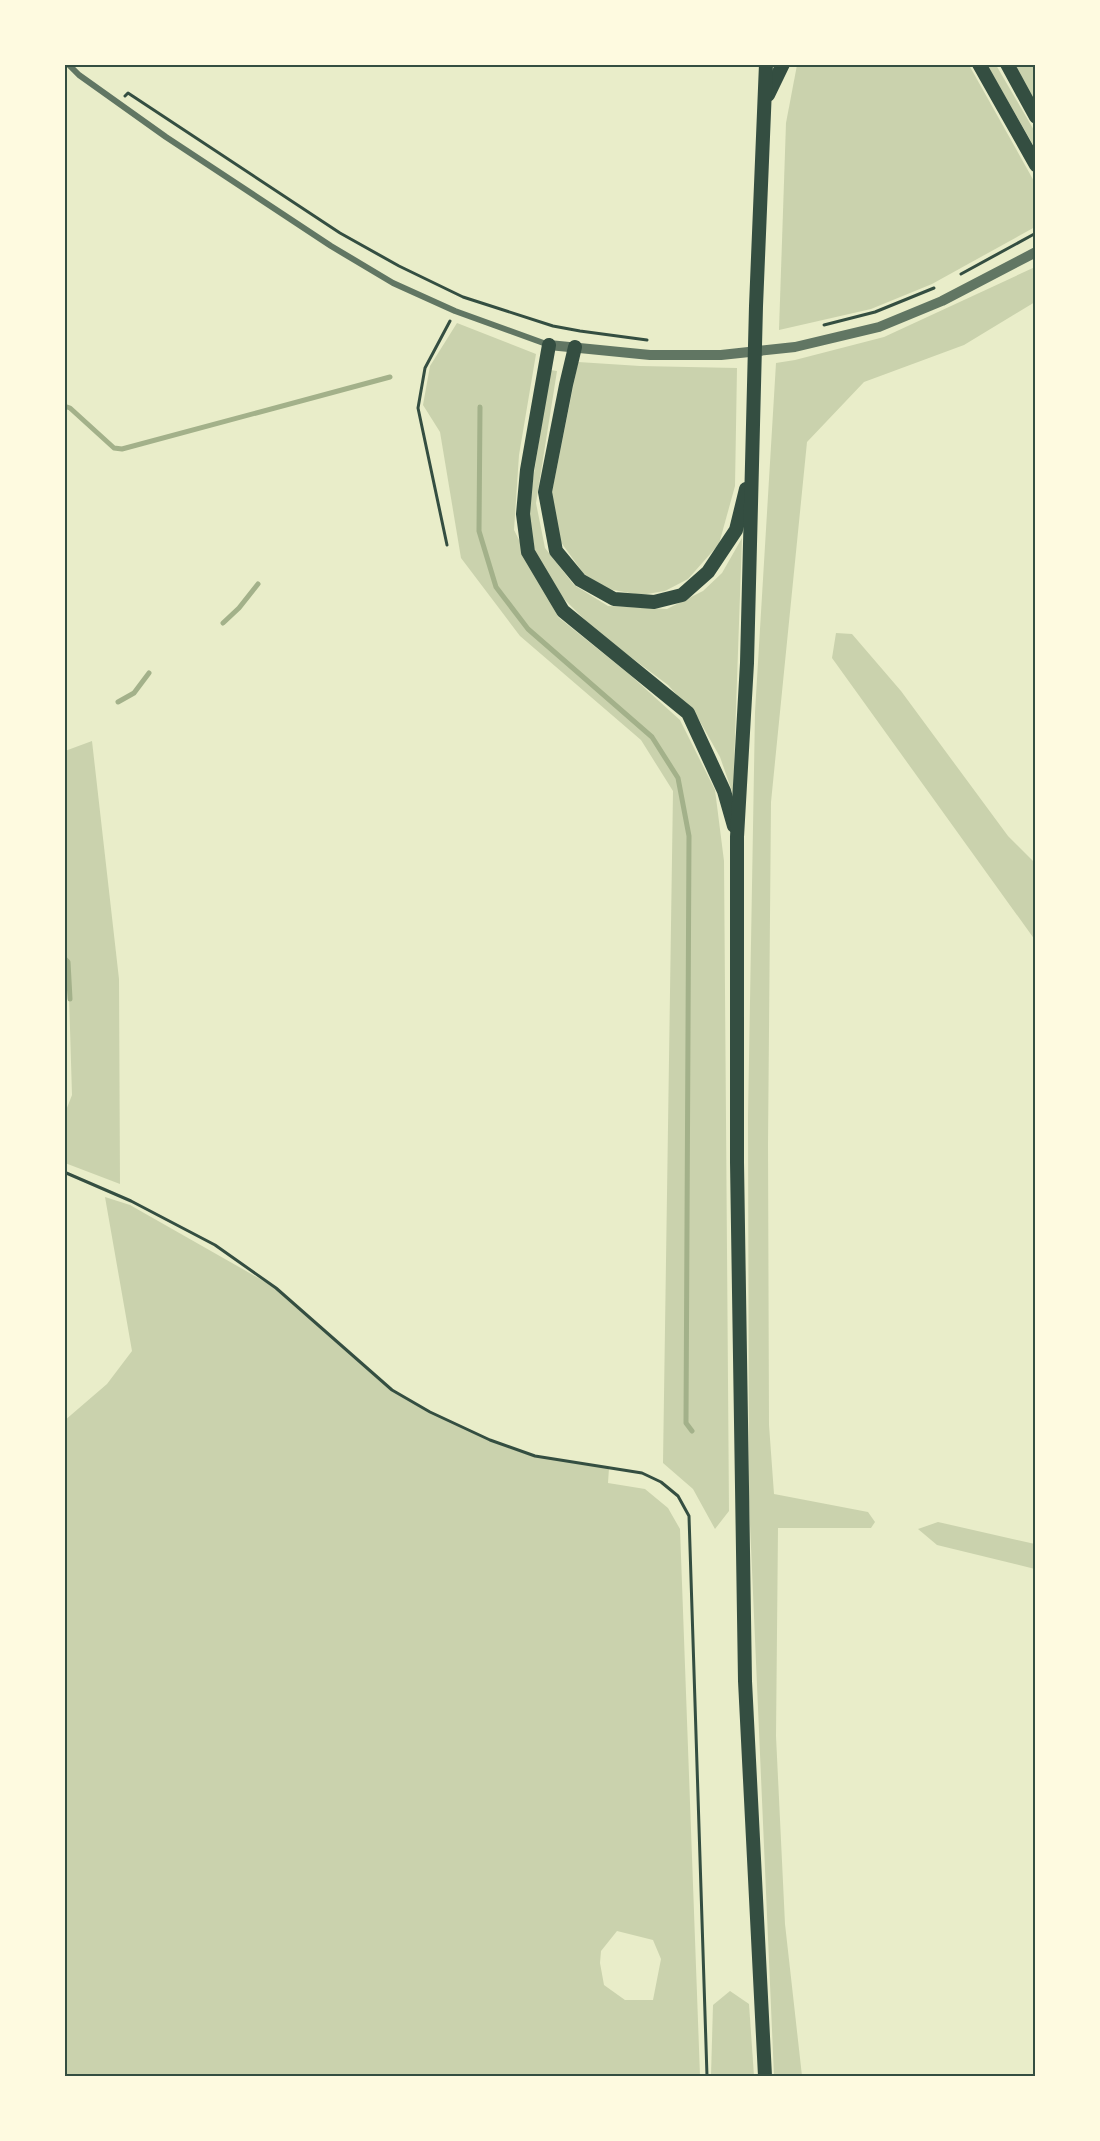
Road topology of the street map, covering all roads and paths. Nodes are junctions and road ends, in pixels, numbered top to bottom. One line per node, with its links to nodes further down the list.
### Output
1 (68, 64): 7 (street)
2 (766, 64): 6 (highway)
3 (783, 64): 6 (highway)
4 (979, 64): 9 (highway)
5 (1007, 64): 8 (highway)
6 (765, 100): 19 (highway)
7 (119, 104): 14 (street); 16 (path)
8 (1035, 117)
9 (1035, 165)
10 (1035, 233): 12 (path)
11 (1035, 252): 18 (street)
12 (956, 277)
13 (937, 287): 15 (path)
14 (455, 311): 17 (street); 20 (path)
15 (819, 326)
16 (653, 340)
17 (549, 345): 18 (street); 21 (highway)
18 (575, 347): 19 (highway)
19 (752, 464): 21 (highway)
20 (447, 545)
21 (737, 837): 24 (highway)
22 (64, 1172): 23 (path)
23 (707, 2076)
24 (765, 2076)

